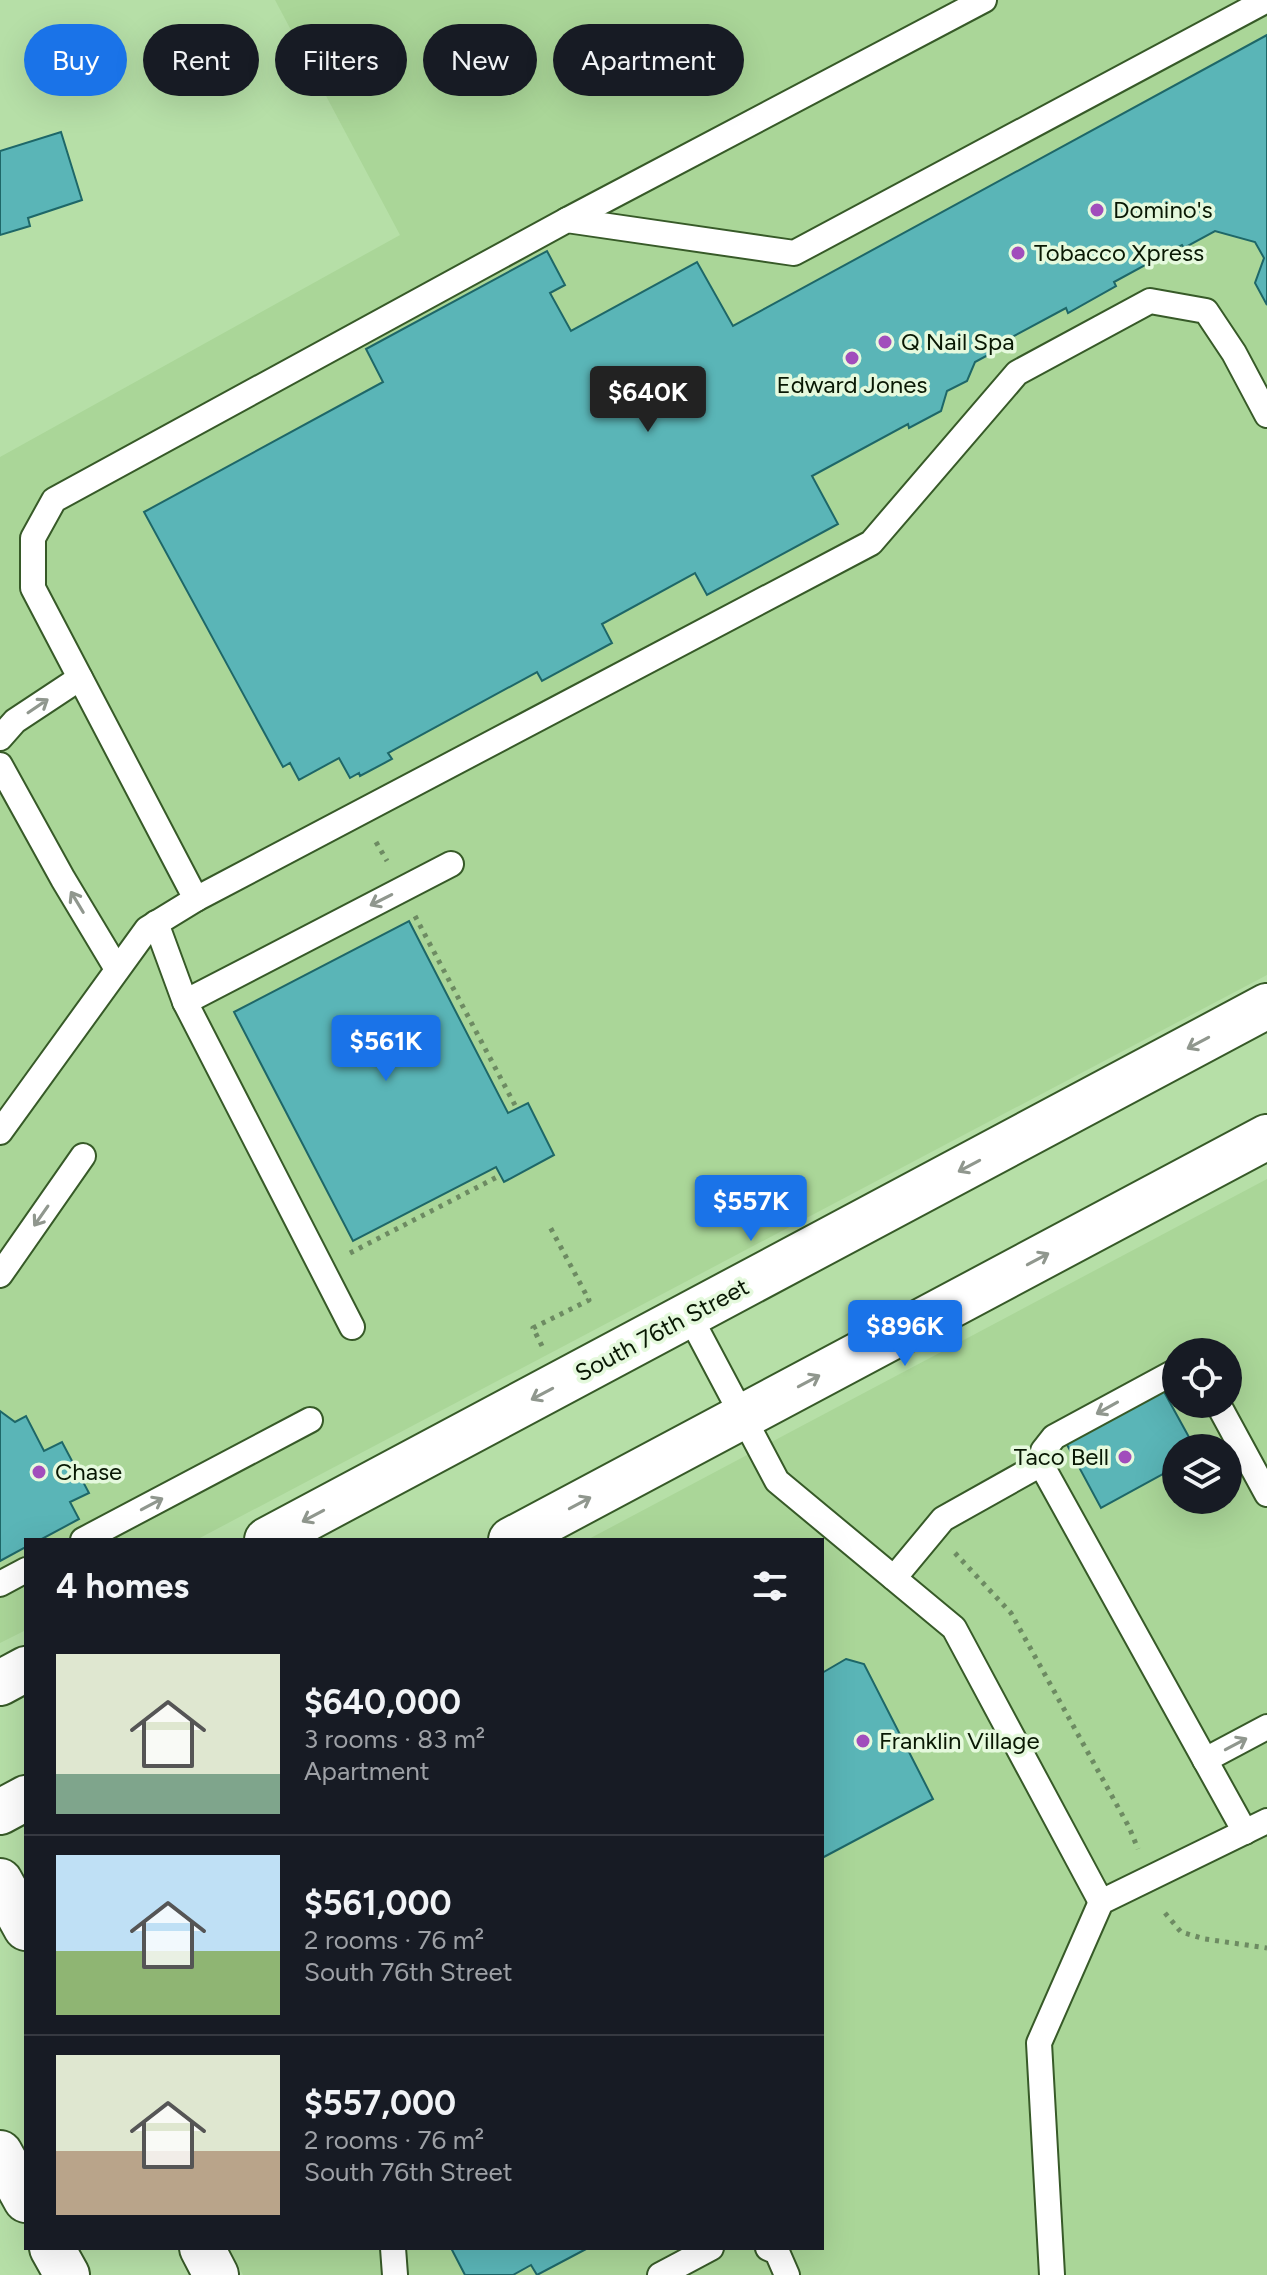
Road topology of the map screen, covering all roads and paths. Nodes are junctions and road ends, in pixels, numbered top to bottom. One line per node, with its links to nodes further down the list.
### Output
1 (984, 0): 3 (lane)
2 (1267, 0): 3 (lane)
3 (567, 220): 5 (lane)
4 (1267, 415): 8 (lane)
5 (80, 678): 6 (lane, one-way to 5); 11 (lane)
6 (0, 738)
7 (0, 765): 13 (lane, one-way to 7)
8 (361, 812): 10 (path); 11 (lane)
9 (451, 864): 10 (lane)
10 (402, 890): 14 (lane, one-way to 14); 16 (path)
11 (196, 899): 12 (lane)
12 (156, 923): 13 (lane); 14 (lane)
13 (117, 969): 17 (lane)
14 (185, 1002): 22 (lane)
15 (1267, 1006): 24 (main road, South 76th Street, one-way to 24)
16 (517, 1109)
17 (0, 1132)
18 (1267, 1137): 28 (main road, one-way to 18)
19 (83, 1156): 23 (lane, one-way to 23)
20 (501, 1175): 22 (path)
21 (549, 1225): 26 (path)
22 (321, 1268): 25 (lane)
23 (0, 1275)
24 (689, 1315): 28 (lane); 34 (main road, South 76th Street, one-way to 34)
25 (352, 1327)
26 (543, 1347)
27 (1162, 1379): 31 (lane, one-way to 31)
28 (743, 1416): 35 (main road, one-way to 28); 38 (lane)
29 (1226, 1418): 32 (lane)
30 (310, 1420): 33 (lane, one-way to 30)
31 (1041, 1464): 38 (lane); 43 (lane)
32 (1267, 1494)
33 (87, 1538)
34 (271, 1538)
35 (515, 1538)
36 (949, 1546): 48 (path)
37 (24, 1571): 39 (lane)
38 (894, 1578): 50 (lane)
39 (0, 1584)
40 (24, 1670): 41 (main road)
41 (0, 1683)
42 (1267, 1727): 43 (lane, one-way to 42)
43 (1205, 1760): 47 (lane)
44 (24, 1799): 45 (main road)
45 (0, 1812)
46 (1267, 1821): 47 (lane)
47 (1245, 1832): 50 (lane)
48 (1139, 1853)
49 (0, 1881): 52 (main road)
50 (1101, 1902): 64 (lane)
51 (1165, 1913): 53 (path)
52 (24, 1924)
53 (1267, 1948)
54 (53, 2250): 59 (main road)
55 (203, 2250): 60 (main road)
56 (393, 2250): 61 (lane)
57 (707, 2250): 62 (lane)
58 (774, 2250): 63 (lane)
59 (67, 2275)
60 (216, 2275)
61 (395, 2275)
62 (660, 2275)
63 (787, 2275)
64 (1052, 2275)

